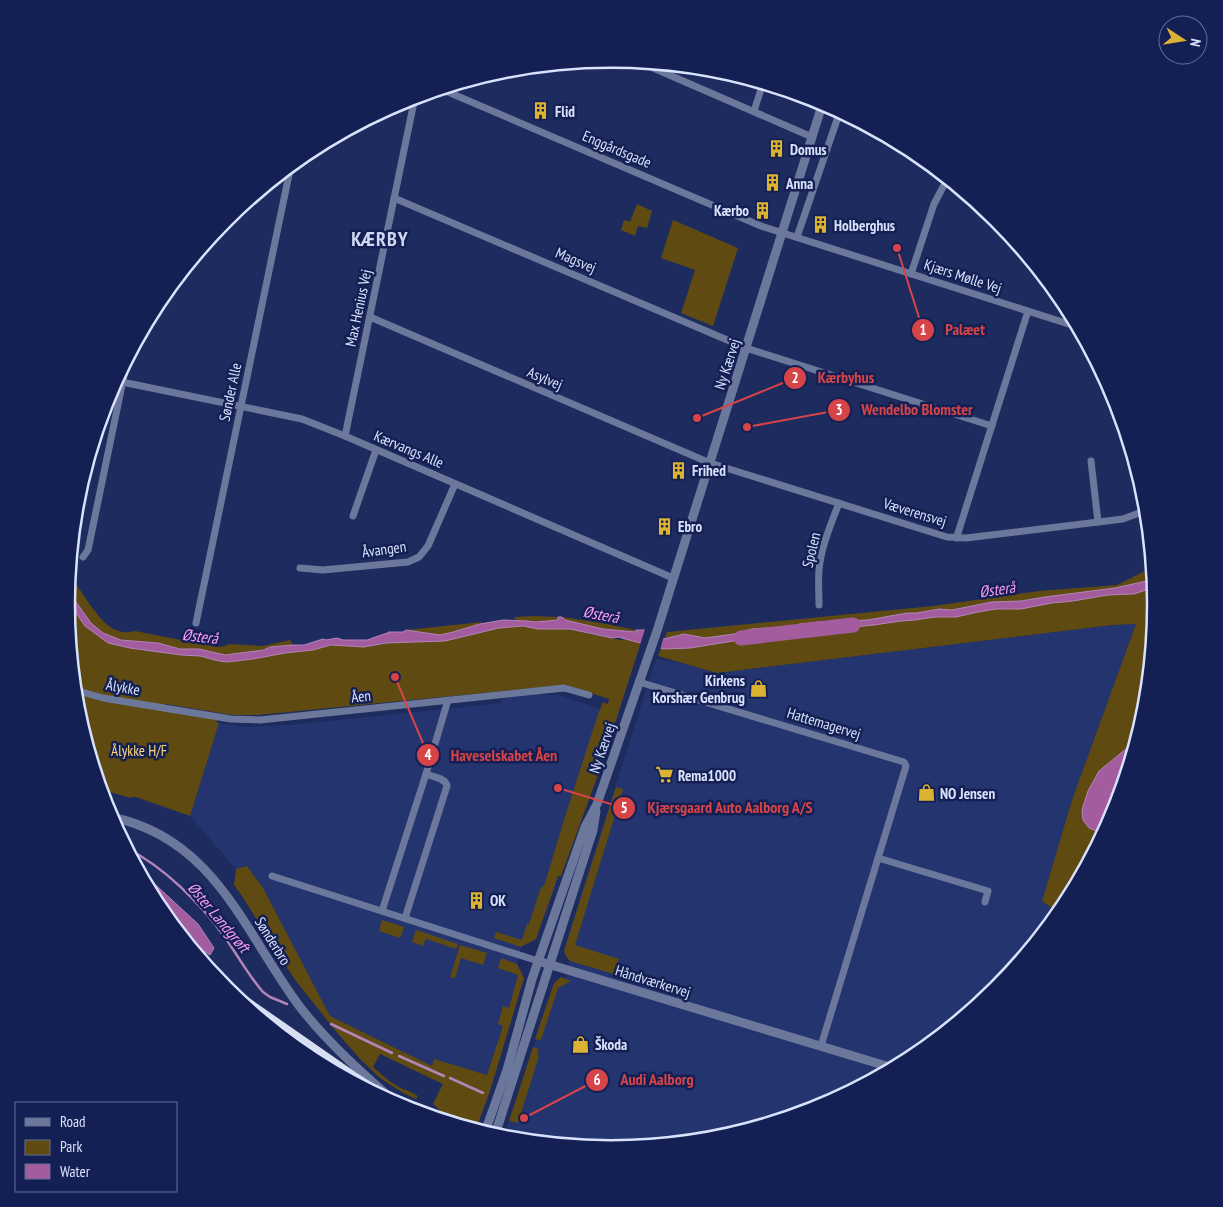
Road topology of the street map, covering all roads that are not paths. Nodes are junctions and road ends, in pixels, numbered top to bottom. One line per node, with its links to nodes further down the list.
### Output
1 (659, 70): 6 (street)
2 (761, 89): 6 (street)
3 (450, 93): 12 (street, Enggårdsgade)
4 (413, 105): 11 (street, Max Henius Vej)
5 (821, 110): 8 (street, Ny Kærvej)
6 (754, 112): 8 (street)
7 (838, 118): 13 (street)
8 (812, 137): 12 (street, Ny Kærvej)
9 (289, 175): 21 (street, Sønder Alle)
10 (945, 184): 14 (street)
11 (394, 198): 16 (street, Max Henius Vej); 18 (street, Magsvej)
12 (782, 232): 13 (street, Kjærs Mølle Vej); 18 (street, Ny Kærvej)
13 (797, 237): 14 (street, Kjærs Mølle Vej)
14 (911, 274): 15 (street, Kjærs Mølle Vej)
15 (1028, 311): 17 (street, Kjærs Mølle Vej); 22 (street)
16 (370, 317): 23 (street, Max Henius Vej); 26 (street, Asylvej)
17 (1068, 324)
18 (746, 348): 22 (street, Magsvej); 26 (street, Ny Kærvej)
19 (123, 382): 21 (street, Kærvangs Alle)
20 (121, 388): 33 (street)
21 (241, 406): 23 (street, Kærvangs Alle); 37 (street, Sønder Alle)
22 (992, 426): 32 (street)
23 (345, 436): 24 (street, Kærvangs Alle)
24 (376, 450): 27 (street, Kærvangs Alle); 30 (street)
25 (1091, 461): 31 (street)
26 (710, 463): 28 (street, Væverensvej); 35 (street, Ny Kærvej)
27 (455, 484): 34 (street, Åvangen); 35 (street, Kærvangs Alle)
28 (839, 503): 32 (street, Væverensvej); 36 (street, Spolen)
29 (1139, 513): 31 (street, Væverensvej)
30 (353, 516)
31 (1098, 522): 32 (street, Væverensvej)
32 (957, 538)
33 (83, 557)
34 (300, 568)
35 (673, 578): 38 (street, Ny Kærvej)
36 (819, 605)
37 (196, 623)
38 (639, 682): 44 (street, Ny Kærvej); 46 (street, Hattemagervej)
39 (83, 693): 42 (street, Ålykke)
40 (589, 695): 41 (street, Åen)
41 (448, 700): 42 (street, Åen); 43 (street)
42 (166, 708)
43 (426, 774): 49 (street); 50 (street)
44 (597, 804): 51 (street, Ny Kærvej); 52 (street, Ny Kærvej)
45 (121, 819): 55 (street, Sønderbro)
46 (878, 858): 48 (street); 53 (street, Hattemagervej)
47 (272, 876): 49 (street, Håndværkervej)
48 (985, 902)
49 (382, 911): 50 (street, Håndværkervej)
50 (406, 918): 51 (street, Håndværkervej)
51 (538, 961): 52 (street, Håndværkervej); 56 (street, Ny Kærvej)
52 (550, 964): 53 (street, Håndværkervej); 57 (street, Ny Kærvej)
53 (821, 1046): 54 (street, Håndværkervej)
54 (883, 1065)
55 (375, 1085)
56 (488, 1124)
57 (498, 1127)

